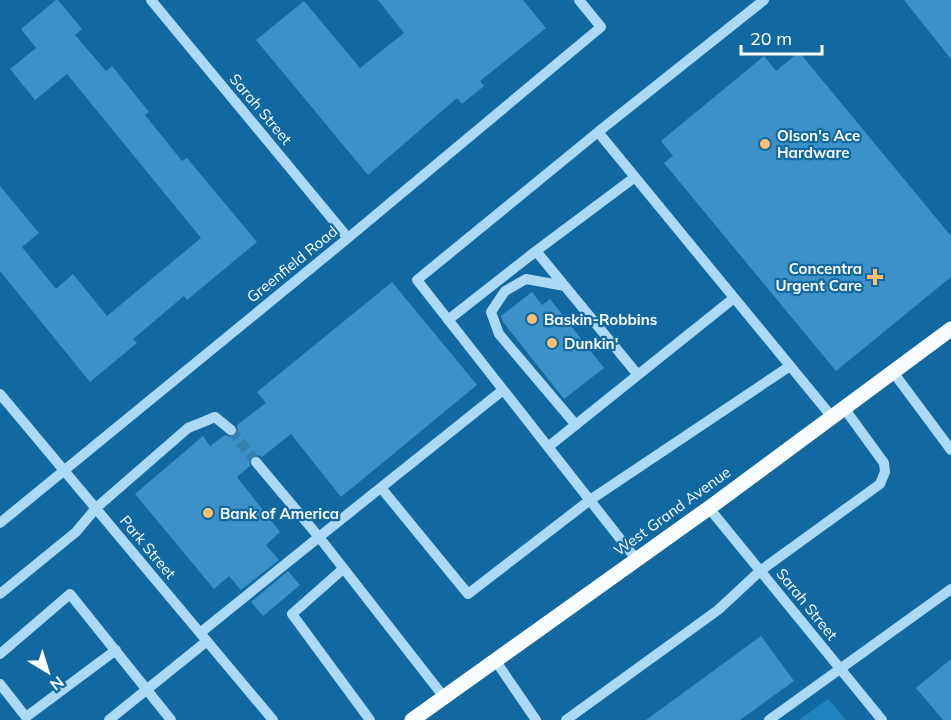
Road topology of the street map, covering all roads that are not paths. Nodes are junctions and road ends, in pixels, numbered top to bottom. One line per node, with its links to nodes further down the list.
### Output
1 (151, 0): 6 (street, Sarah Street)
2 (579, 0): 6 (street, Greenfield Road)
3 (764, 0): 4 (street)
4 (598, 132): 5 (street); 10 (street)
5 (635, 177): 7 (street); 9 (street)
6 (348, 238): 23 (street, Greenfield Road)
7 (536, 251): 8 (street); 10 (street)
8 (565, 286): 14 (street); 18 (street)
9 (734, 298): 12 (street); 14 (street)
10 (448, 320): 15 (street)
11 (951, 328): 13 (main road, West Grand Avenue)
12 (790, 366): 17 (street); 25 (street)
13 (893, 372): 17 (main road, West Grand Avenue); 21 (street)
14 (638, 375): 18 (street)
15 (503, 390): 20 (street); 24 (street)
16 (0, 394): 23 (street, Park Street)
17 (838, 413): 27 (main road, West Grand Avenue); 32 (street)
18 (576, 425): 20 (street)
19 (231, 430): 26 (street)
20 (548, 447): 25 (street)
21 (951, 450)
22 (256, 462): 29 (street)
23 (64, 470): 26 (street, Park Street); 28 (street, Greenfield Road)
24 (382, 489): 25 (street); 29 (street)
25 (590, 500): 30 (street)
26 (96, 508): 34 (street); 35 (street, Park Street)
27 (709, 508): 30 (main road, West Grand Avenue); 32 (street, Sarah Street)
28 (0, 523)
29 (319, 537): 31 (street); 35 (street)
30 (636, 560): 38 (main road, West Grand Avenue)
31 (343, 569): 42 (street); 46 (street)
32 (760, 571): 39 (street, Sarah Street); 49 (street)
33 (951, 589): 39 (street)
34 (0, 594)
35 (204, 637): 41 (street); 43 (street, Park Street)
36 (116, 650): 37 (street); 40 (street); 41 (street)
37 (0, 654)
38 (495, 660): 42 (main road, West Grand Avenue); 48 (street)
39 (841, 669): 50 (street); 51 (street, Sarah Street)
40 (0, 684)
41 (147, 689): 44 (street); 45 (street)
42 (444, 697): 47 (main road, West Grand Avenue)
43 (270, 719)
44 (109, 720)
45 (171, 720)
46 (370, 720)
47 (412, 720)
48 (537, 720)
49 (566, 720)
50 (769, 720)
51 (882, 720)

